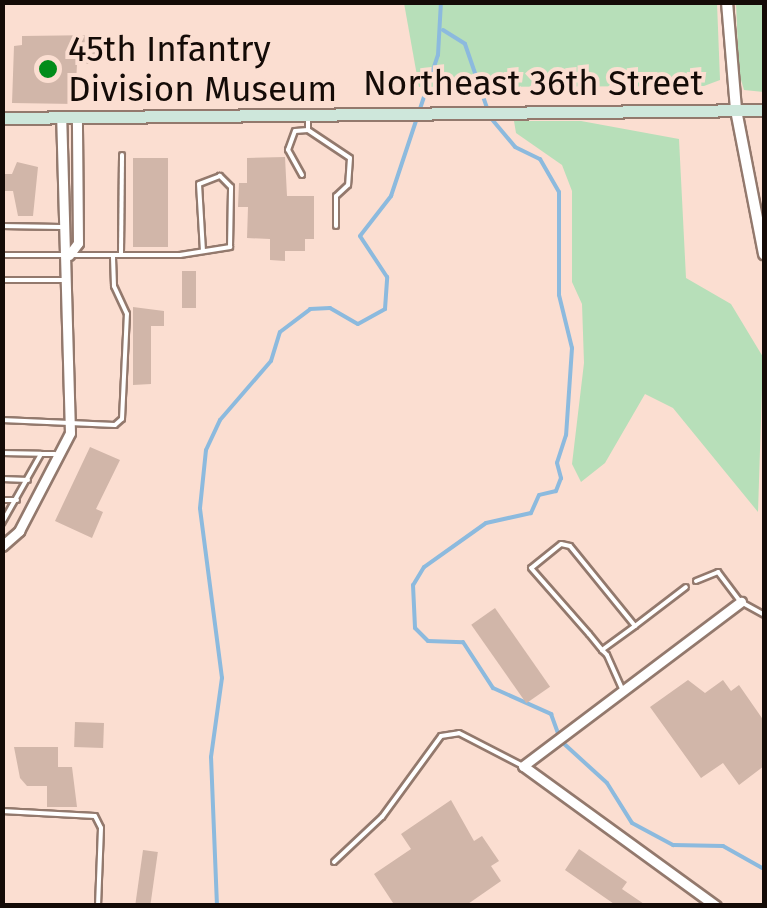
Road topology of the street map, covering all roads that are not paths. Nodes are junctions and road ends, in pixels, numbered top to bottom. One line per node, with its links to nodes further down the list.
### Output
1 (727, 2): 2 (street)
2 (736, 110): 3 (main road, Northeast 36th Street); 4 (main road, Northeast 36th Street); 11 (street)
3 (764, 110)
4 (308, 112): 7 (main road, Northeast 36th Street); 8 (lane)
5 (2, 118): 6 (main road, Northeast 36th Street)
6 (60, 118): 7 (main road, Northeast 36th Street); 14 (street)
7 (77, 118): 20 (street)
8 (308, 130): 10 (lane); 13 (lane)
9 (122, 155): 17 (lane)
10 (302, 175)
11 (759, 199): 18 (street)
12 (2, 226): 14 (lane)
13 (336, 226)
14 (61, 227): 20 (street)
15 (203, 251): 15 (lane); 17 (lane)
16 (113, 252): 17 (lane); 20 (lane); 23 (lane)
17 (121, 253)
18 (764, 254)
19 (2, 255): 20 (lane)
20 (69, 255): 22 (street)
21 (2, 280): 22 (lane)
22 (69, 280): 23 (street)
23 (70, 419): 24 (lane); 27 (street)
24 (2, 420)
25 (2, 453): 26 (lane)
26 (41, 454): 27 (lane); 29 (lane)
27 (59, 454): 33 (street)
28 (2, 479): 29 (lane)
29 (28, 480): 31 (lane)
30 (2, 500): 31 (lane)
31 (17, 500): 32 (lane)
32 (4, 523)
33 (2, 546)
34 (696, 581): 36 (lane)
35 (686, 587): 38 (lane)
36 (740, 602): 37 (lane); 40 (street)
37 (764, 615)
38 (635, 626): 39 (lane); 39 (lane)
39 (602, 650): 40 (lane)
40 (623, 691): 41 (street)
41 (523, 766): 43 (lane); 45 (street)
42 (2, 811): 44 (lane)
43 (334, 862)
44 (98, 906)
45 (716, 906)

